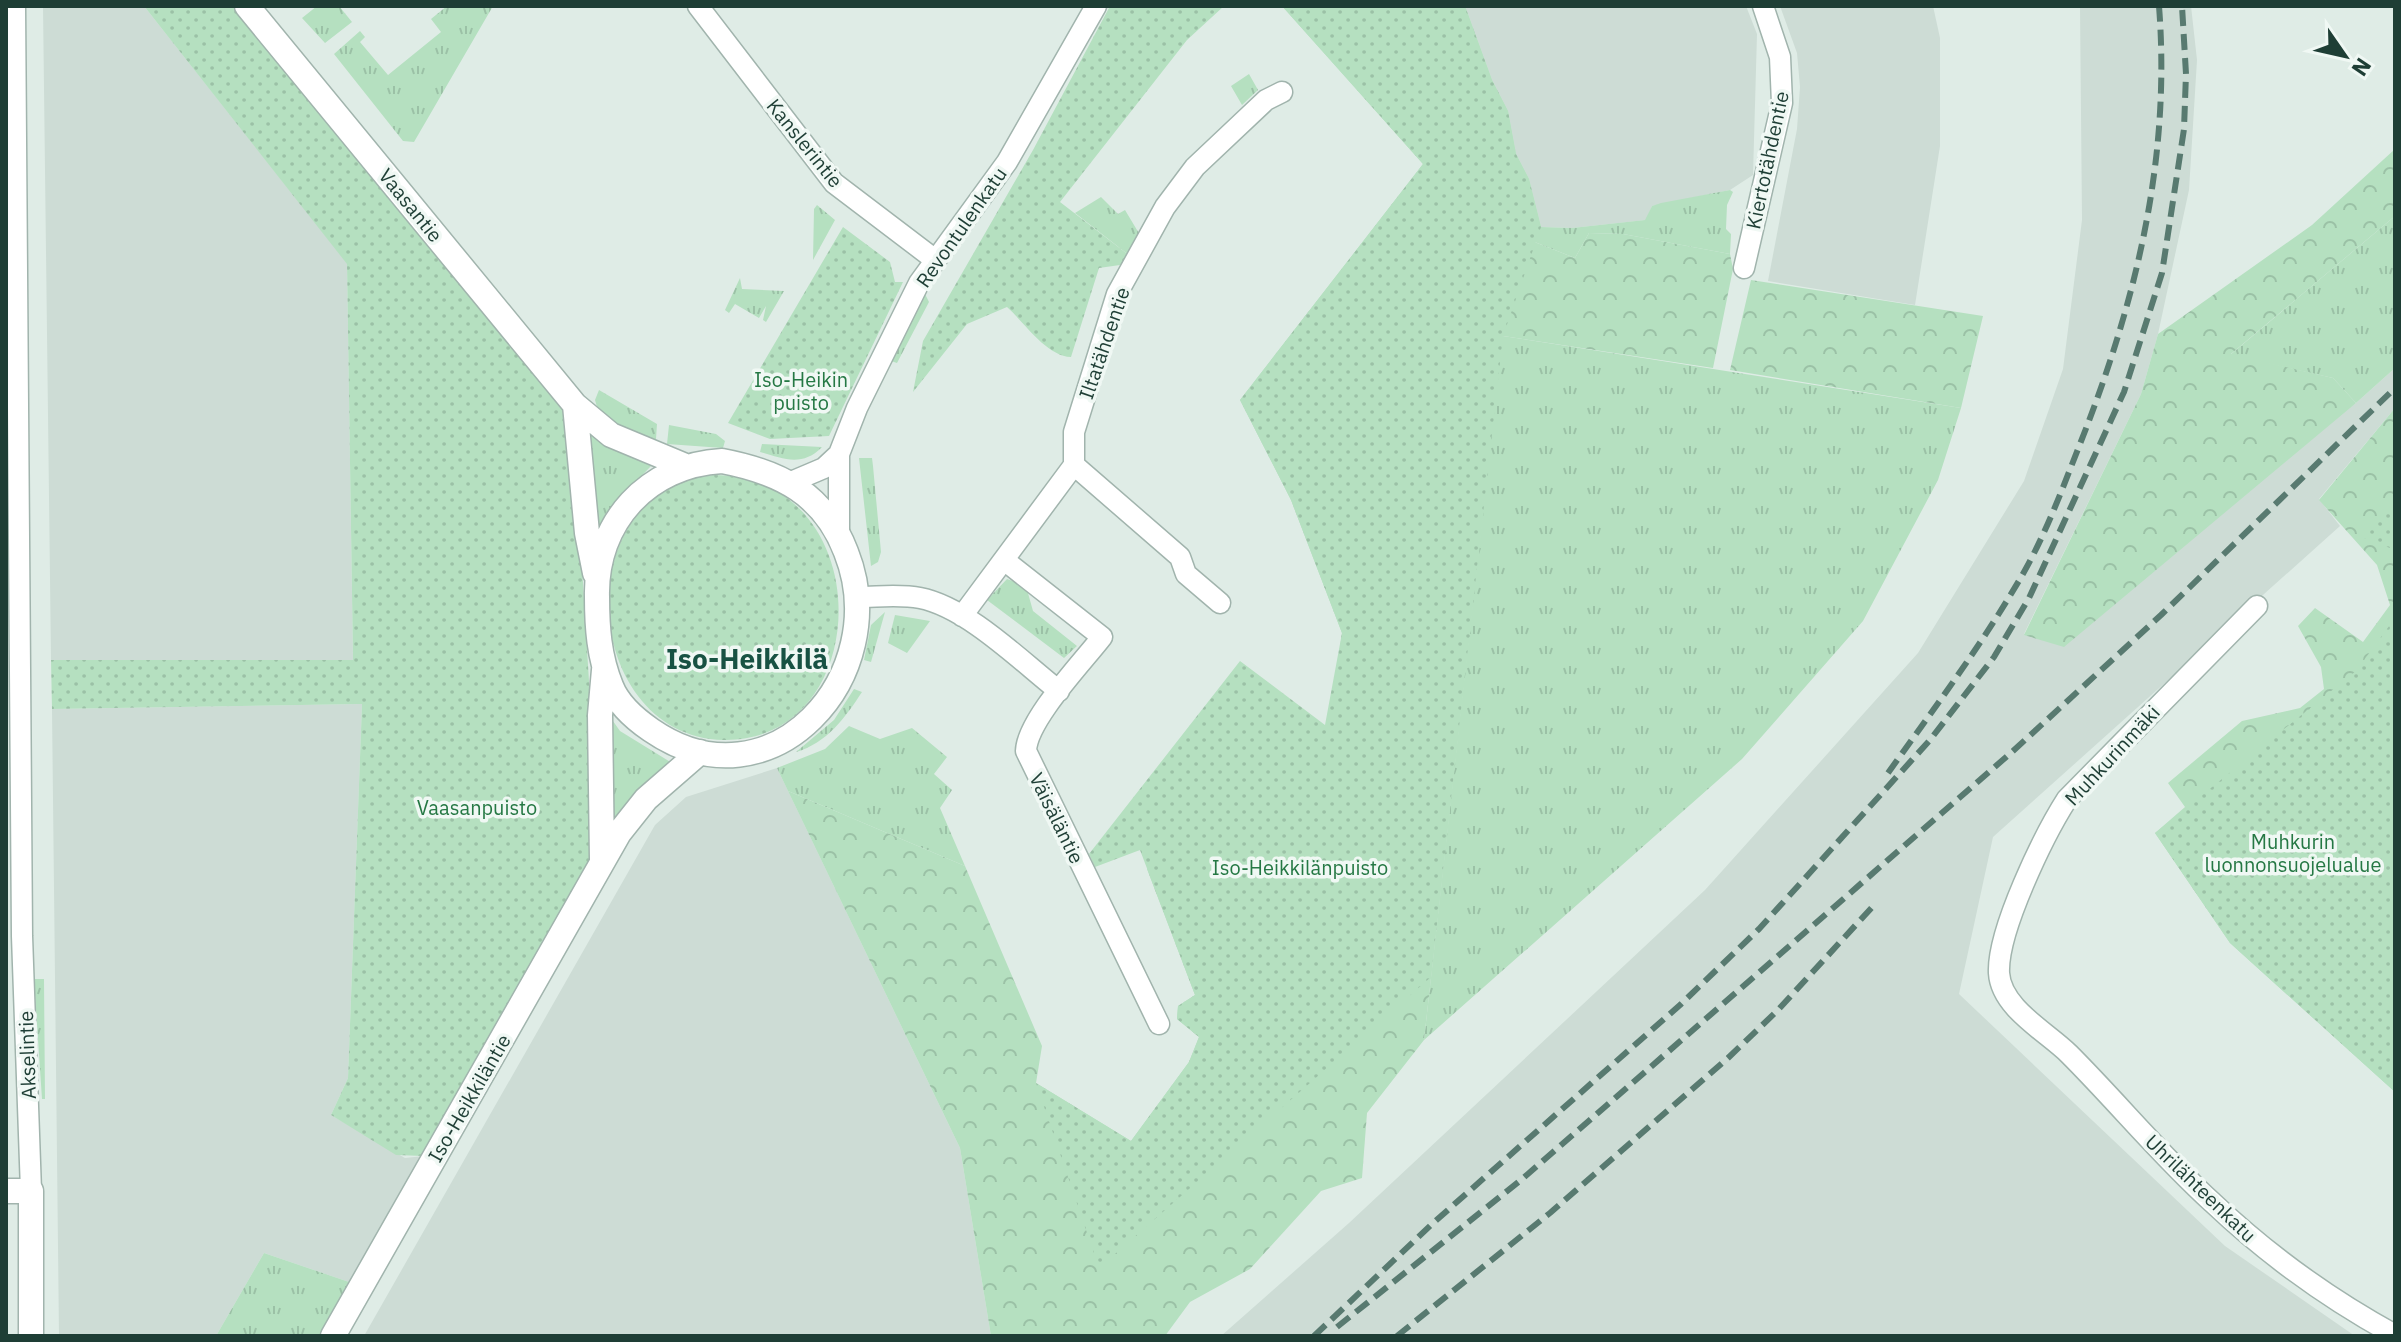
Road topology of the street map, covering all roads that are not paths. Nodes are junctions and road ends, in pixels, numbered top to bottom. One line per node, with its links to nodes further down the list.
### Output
1 (15, 6): 28 (street, Akselintie)
2 (247, 6): 9 (street, Vaasantie)
3 (698, 6): 7 (street, Kanslerintie)
4 (1096, 6): 7 (street, Revontulenkatu)
5 (1763, 6): 8 (street, Kiertotähdentie)
6 (1282, 92): 12 (street, Iltatähdentie)
7 (934, 259): 10 (street, Revontulenkatu)
8 (1744, 268)
9 (575, 405): 11 (street, Vaasantie); 16 (street)
10 (839, 454): 13 (street); 14 (street, Revontulenkatu)
11 (683, 465): 13 (street); 16 (street)
12 (1074, 465): 15 (street); 18 (street)
13 (791, 482): 14 (street)
14 (839, 536): 17 (street)
15 (1004, 560): 20 (street); 22 (street)
16 (596, 578): 21 (street)
17 (857, 597): 20 (street); 23 (street)
18 (1220, 603)
19 (2257, 606): 25 (street, Muhkurinmäki)
20 (962, 616): 22 (street)
21 (604, 668): 23 (street); 24 (street, Iso-Heikkiläntie)
22 (1059, 691): 26 (street, Väisäläntie)
23 (700, 752): 24 (street, Iso-Heikkiläntie)
24 (602, 859): 31 (street, Iso-Heikkiläntie)
25 (2026, 1017): 29 (street, Uhrilähteenkatu)
26 (1159, 1024)
27 (6, 1191): 28 (street)
28 (31, 1191): 30 (street, Akselintie)
29 (2395, 1335)
30 (31, 1336)
31 (333, 1336)

